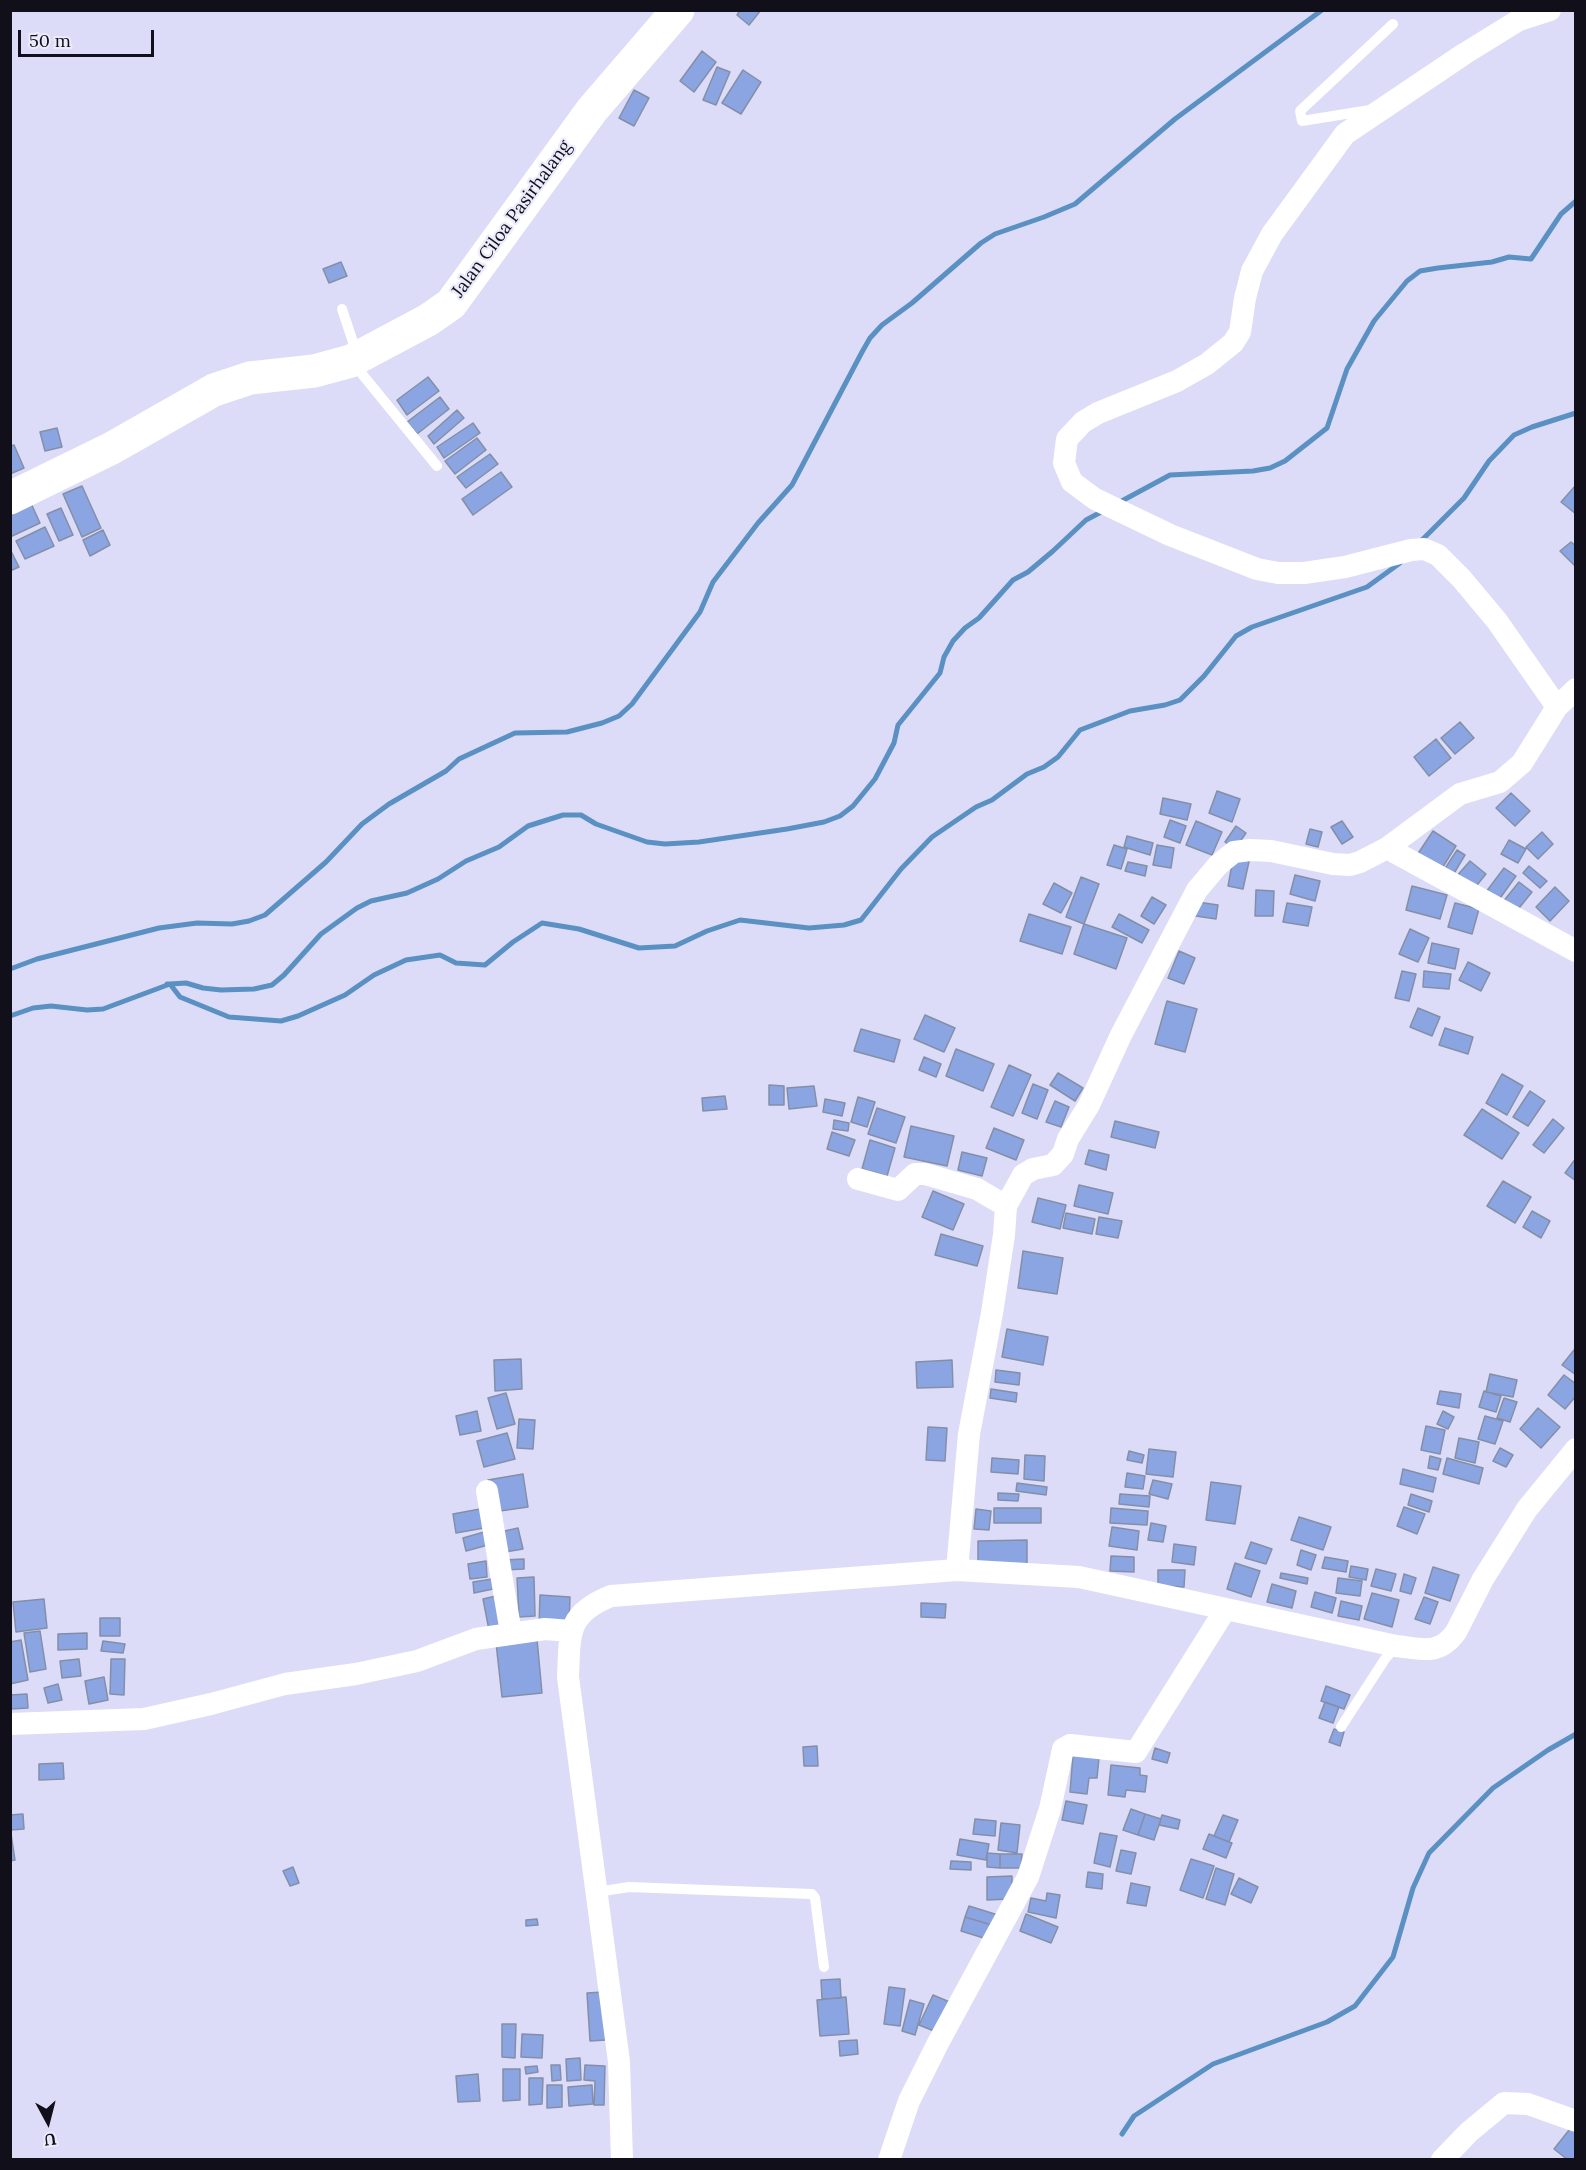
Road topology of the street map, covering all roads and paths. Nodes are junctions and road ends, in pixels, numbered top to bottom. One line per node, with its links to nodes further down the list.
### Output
1 (678, 10): 6 (main road, Jalan Ciloa Pasirhalang)
2 (1550, 10): 4 (street)
3 (1393, 24): 4 (lane)
4 (1386, 107): 10 (street)
5 (342, 309): 6 (lane)
6 (355, 359): 7 (lane); 8 (main road, Jalan Ciloa Pasirhalang)
7 (437, 466)
8 (10, 498)
9 (1575, 689): 10 (street)
10 (1557, 707): 11 (street)
11 (1387, 848): 12 (street); 14 (street)
12 (1575, 951)
13 (858, 1179): 14 (street)
14 (1006, 1206): 17 (street)
15 (1575, 1449): 21 (street)
16 (487, 1491): 20 (street)
17 (957, 1570): 18 (street); 19 (street)
18 (1225, 1610): 21 (street); 28 (street)
19 (571, 1631): 20 (street); 24 (street)
20 (512, 1633): 22 (street)
21 (1396, 1646): 23 (lane)
22 (10, 1724)
23 (1341, 1727)
24 (597, 1892): 25 (lane); 27 (street)
25 (824, 1967)
26 (1575, 2121): 29 (street)
27 (622, 2160)
28 (889, 2160)
29 (1442, 2160)

